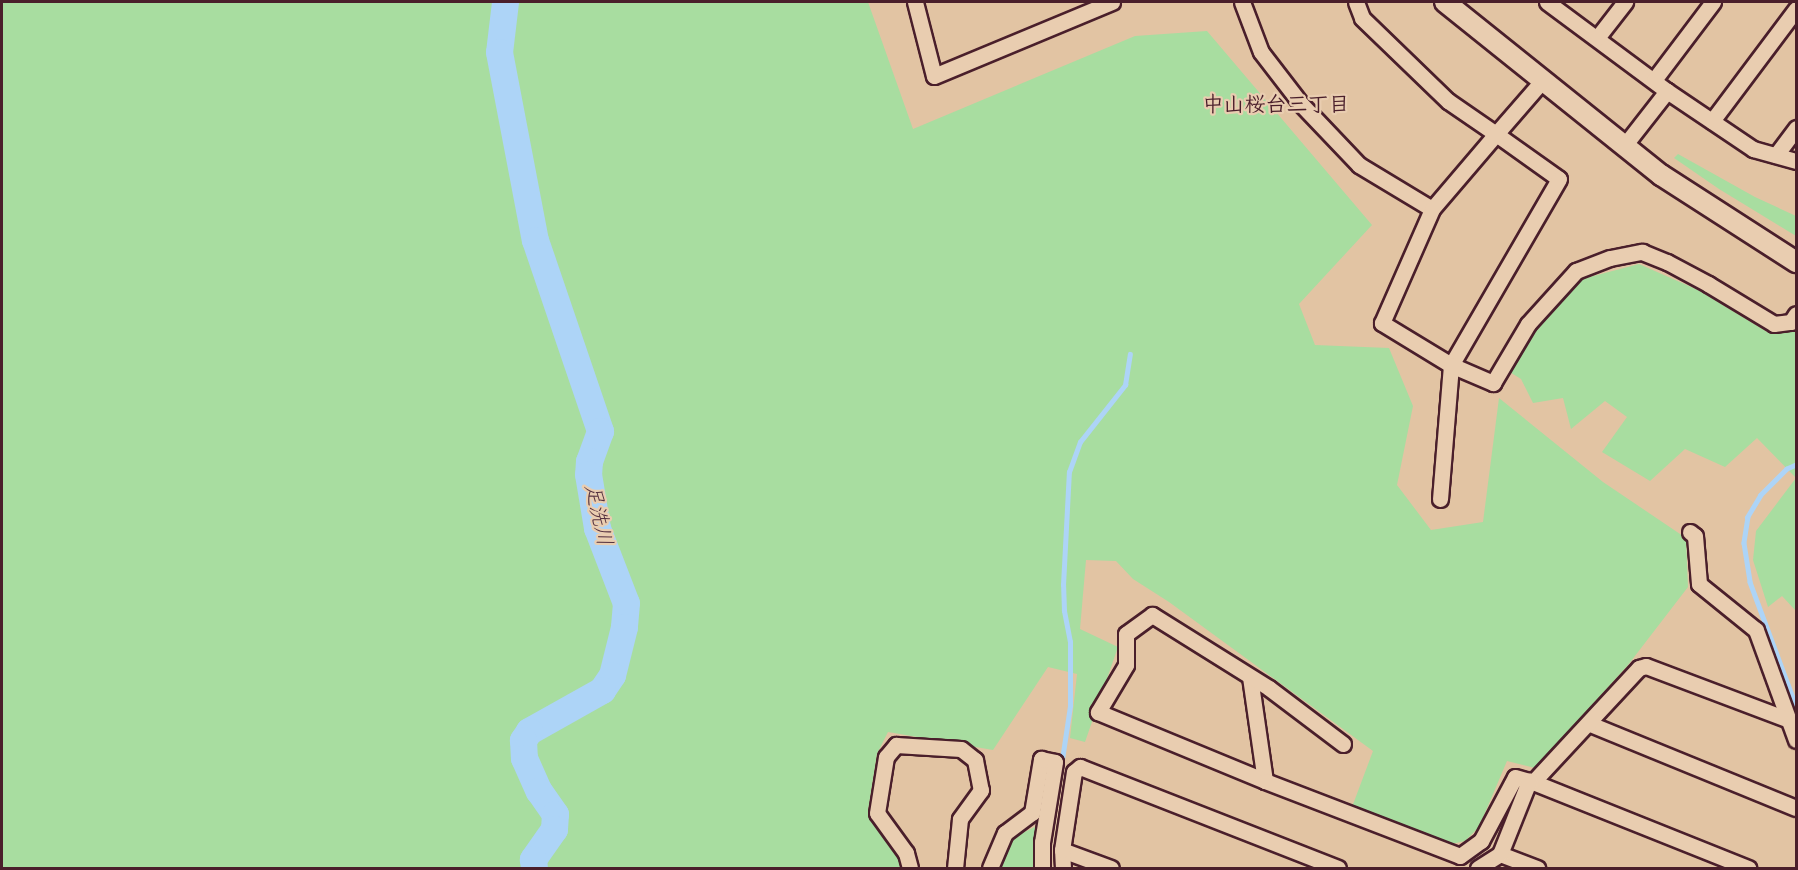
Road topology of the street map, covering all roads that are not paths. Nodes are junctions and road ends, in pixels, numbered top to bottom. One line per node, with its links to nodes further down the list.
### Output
1 (915, 2): 2 (street)
2 (1112, 2)
3 (1242, 2): 20 (street)
4 (1356, 2): 16 (street)
5 (1445, 2): 12 (street)
6 (1546, 2): 10 (street)
7 (1625, 2): 10 (street)
8 (1713, 2): 11 (street)
9 (1797, 9): 14 (street)
10 (1597, 38): 11 (street)
11 (1654, 80): 13 (street)
12 (1542, 81): 16 (street); 17 (street)
13 (1667, 91): 14 (street); 17 (street)
14 (1712, 121): 18 (street)
15 (1797, 128): 18 (street)
16 (1496, 134): 20 (street); 23 (street)
17 (1624, 146): 21 (street)
18 (1776, 155): 19 (street)
19 (1797, 161)
20 (1432, 209): 23 (street)
21 (1797, 262)
22 (1797, 314): 23 (street)
23 (1451, 364): 24 (street)
24 (1440, 499)
25 (1690, 532): 27 (street)
26 (1251, 677): 30 (street); 33 (street); 33 (street)
27 (1789, 720): 28 (street); 29 (street)
28 (1590, 724): 34 (street); 35 (street)
29 (1797, 740)
30 (1343, 744)
31 (1055, 762): 32 (street); 40 (street); 41 (street)
32 (1080, 766): 36 (street); 44 (street)
33 (1265, 781): 34 (street)
34 (1531, 781): 37 (street); 47 (street)
35 (1797, 808)
36 (1062, 850): 42 (street); 43 (street)
37 (1500, 854): 45 (street); 46 (street)
38 (910, 868): 39 (street)
39 (956, 868)
40 (990, 868)
41 (1042, 868)
42 (1063, 868)
43 (1111, 868)
44 (1338, 868)
45 (1478, 868)
46 (1537, 868)
47 (1748, 868)

